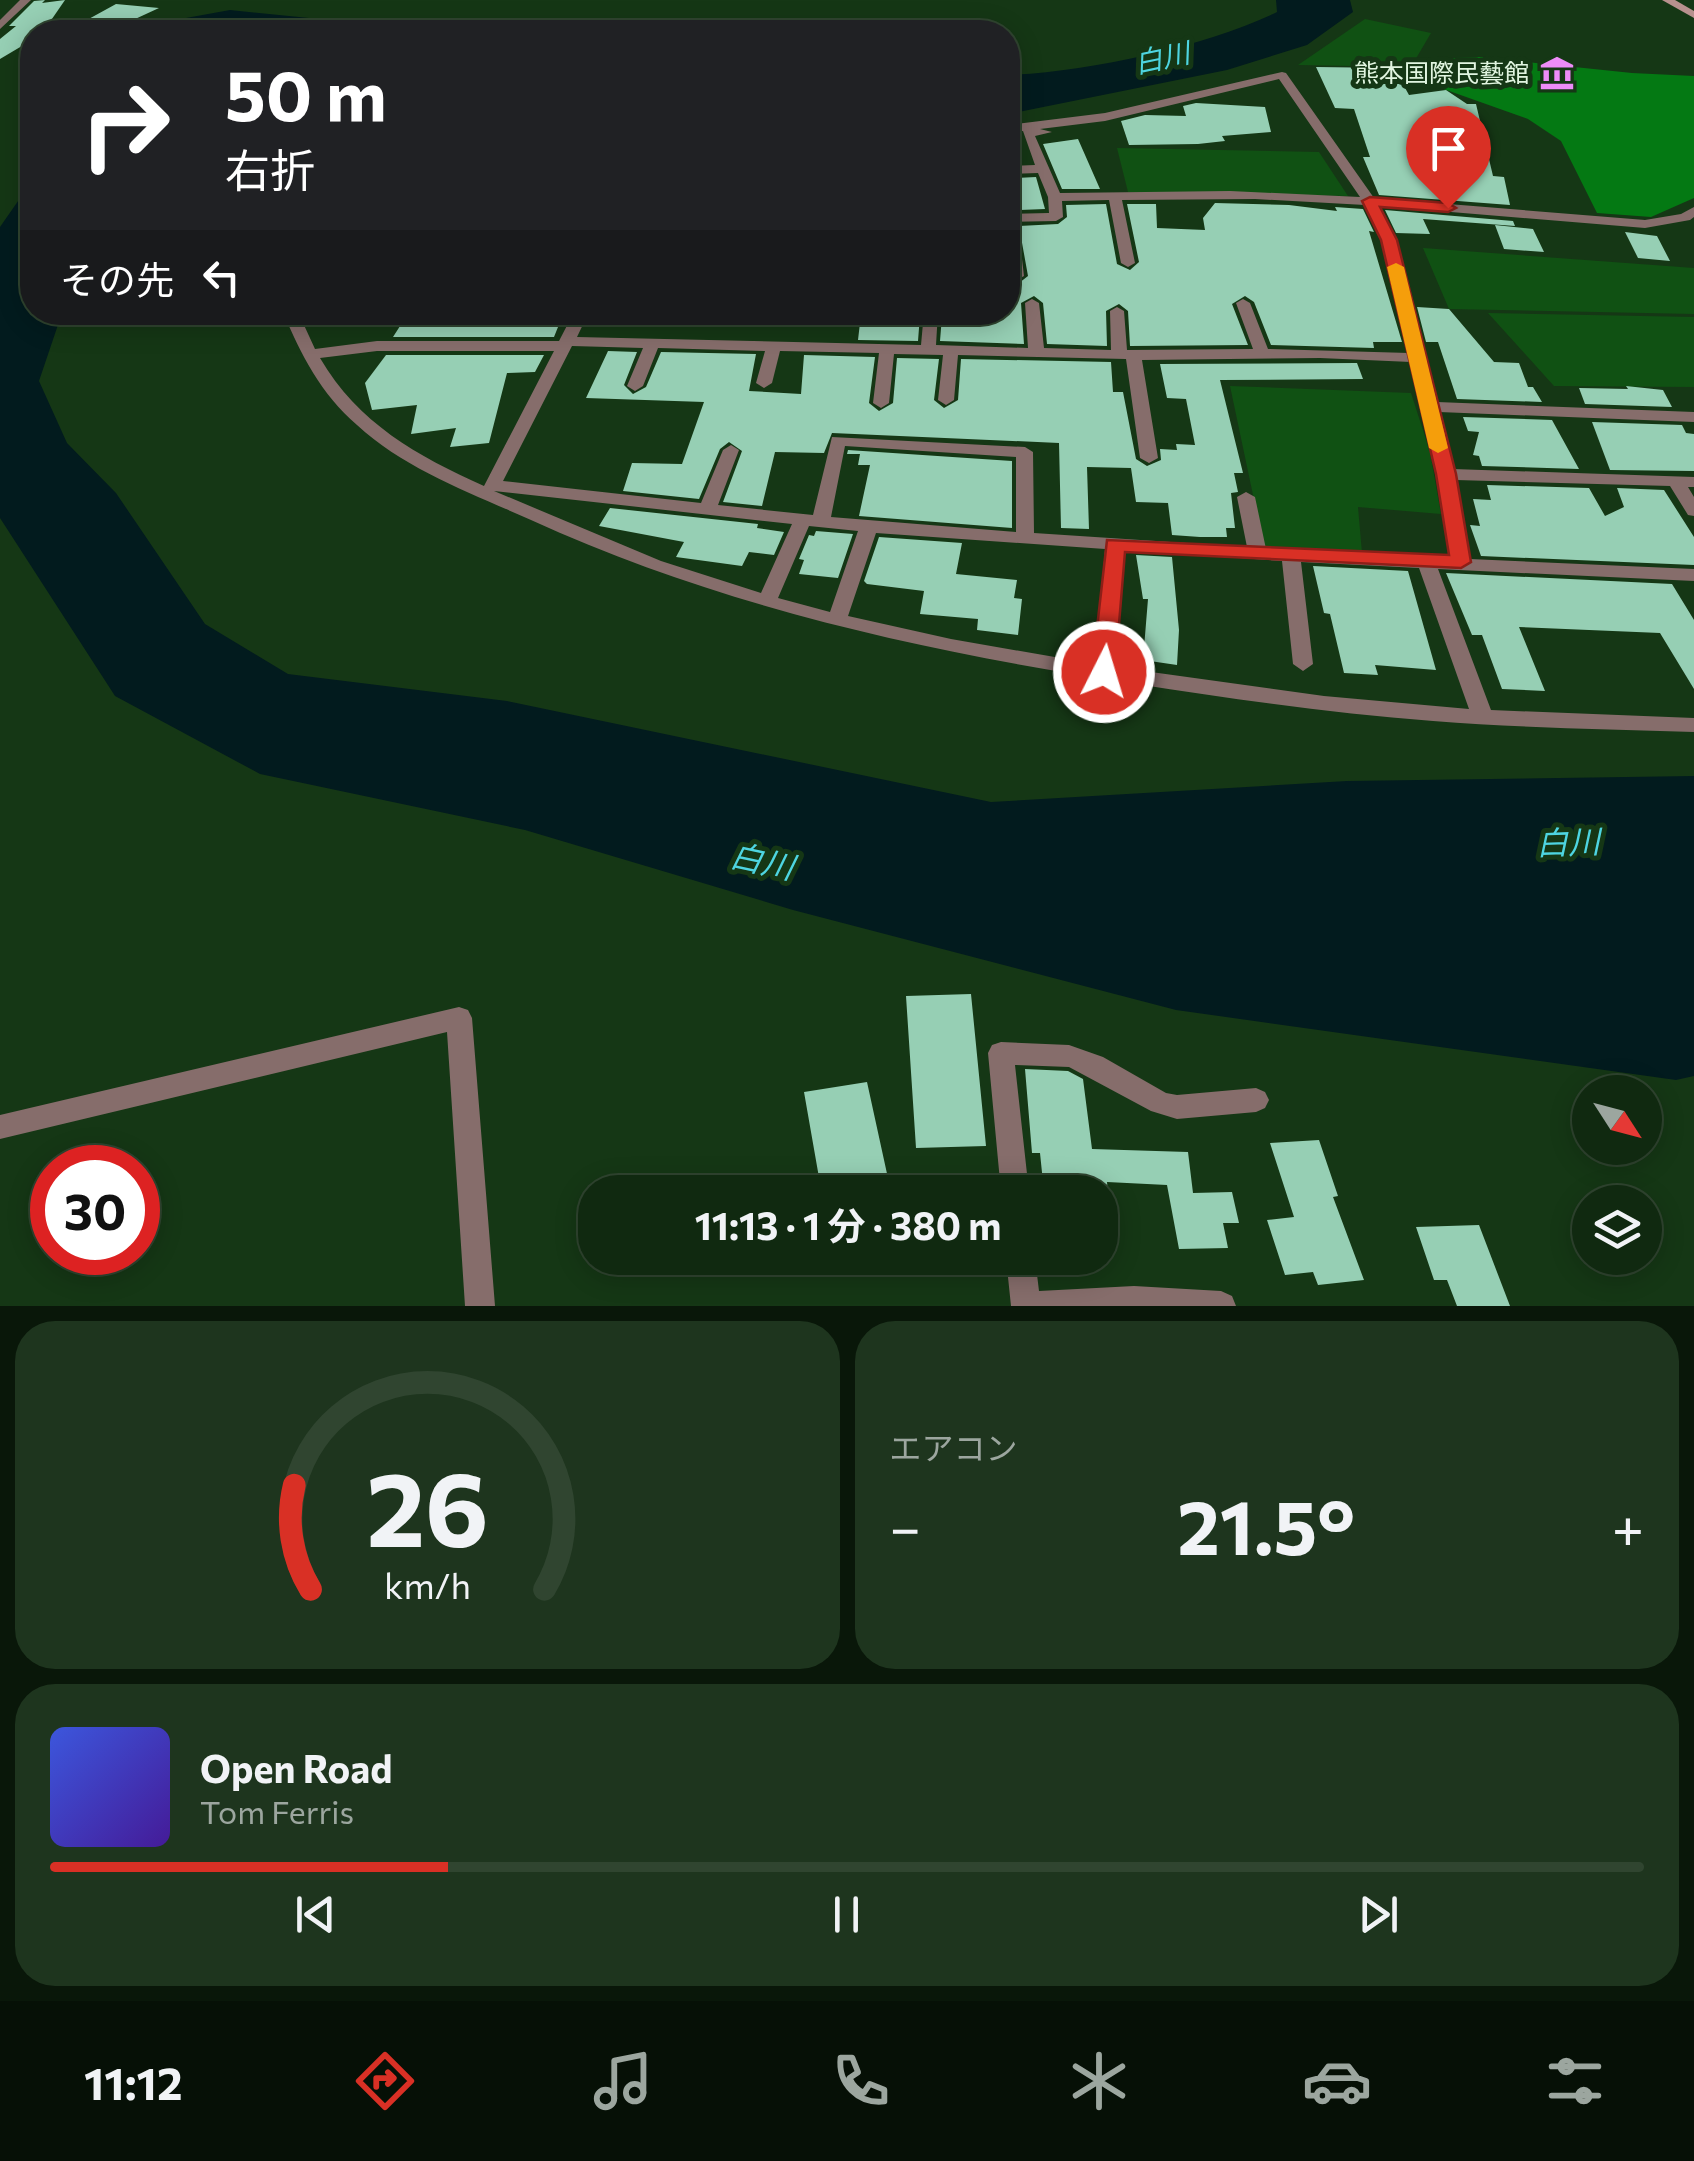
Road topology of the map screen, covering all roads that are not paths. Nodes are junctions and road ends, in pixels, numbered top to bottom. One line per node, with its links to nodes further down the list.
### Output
1 (26, 0): 4 (street)
2 (1666, 0): 3 (main road)
3 (1694, 15)
4 (0, 26)
5 (1105, 117): 6 (street); 7 (street); 11 (street)
6 (1020, 128)
7 (1043, 169): 8 (street); 9 (street)
8 (1020, 170)
9 (1055, 196): 10 (street); 13 (street)
10 (1115, 196): 11 (street); 14 (street)
11 (1370, 201): 12 (street); 31 (street)
12 (1691, 216)
13 (1020, 230)
14 (1128, 262)
15 (1032, 303): 27 (street)
16 (1243, 303): 30 (street)
17 (1117, 311): 29 (street)
18 (296, 325): 28 (street)
19 (575, 325): 22 (street)
20 (929, 325): 25 (street)
21 (654, 342): 22 (street); 23 (street); 33 (street)
22 (565, 344): 28 (street); 42 (street)
23 (774, 345): 24 (street); 32 (street)
24 (887, 347): 25 (street); 35 (street)
25 (928, 348): 26 (street)
26 (951, 348): 27 (street); 34 (street)
27 (1036, 350): 29 (street)
28 (308, 354): 42 (street)
29 (1126, 354): 30 (street); 39 (street)
30 (1263, 354): 31 (street)
31 (1417, 358): 36 (street)
32 (764, 383)
33 (635, 386)
34 (946, 400)
35 (881, 403)
36 (1427, 407): 37 (street); 40 (street)
37 (1694, 417)
38 (730, 450): 44 (street)
39 (1150, 458)
40 (1446, 474): 41 (street); 53 (street)
41 (1684, 481): 45 (street)
42 (486, 488): 44 (street); 55 (street)
43 (1246, 497): 50 (street)
44 (708, 510): 46 (street)
45 (1694, 511)
46 (812, 521): 47 (street); 48 (street); 55 (street)
47 (868, 527): 48 (street); 56 (street)
48 (1026, 538): 49 (street)
49 (1115, 545): 50 (street); 58 (street)
50 (1258, 554): 51 (street)
51 (1291, 556): 52 (street); 57 (street)
52 (1426, 561): 53 (street); 59 (street)
53 (1461, 562): 54 (street)
54 (1694, 575)
55 (767, 601): 56 (street)
56 (837, 620): 58 (street)
57 (1303, 664)
58 (1104, 672): 59 (street)
59 (1483, 718): 60 (street)
60 (1694, 724)
61 (1256, 1100): 63 (street)
62 (0, 1127): 65 (street)
63 (1012, 1175)
64 (1023, 1275): 66 (street)
65 (480, 1306)
66 (1026, 1306)
67 (1038, 1306): 68 (street)
68 (1221, 1306)

